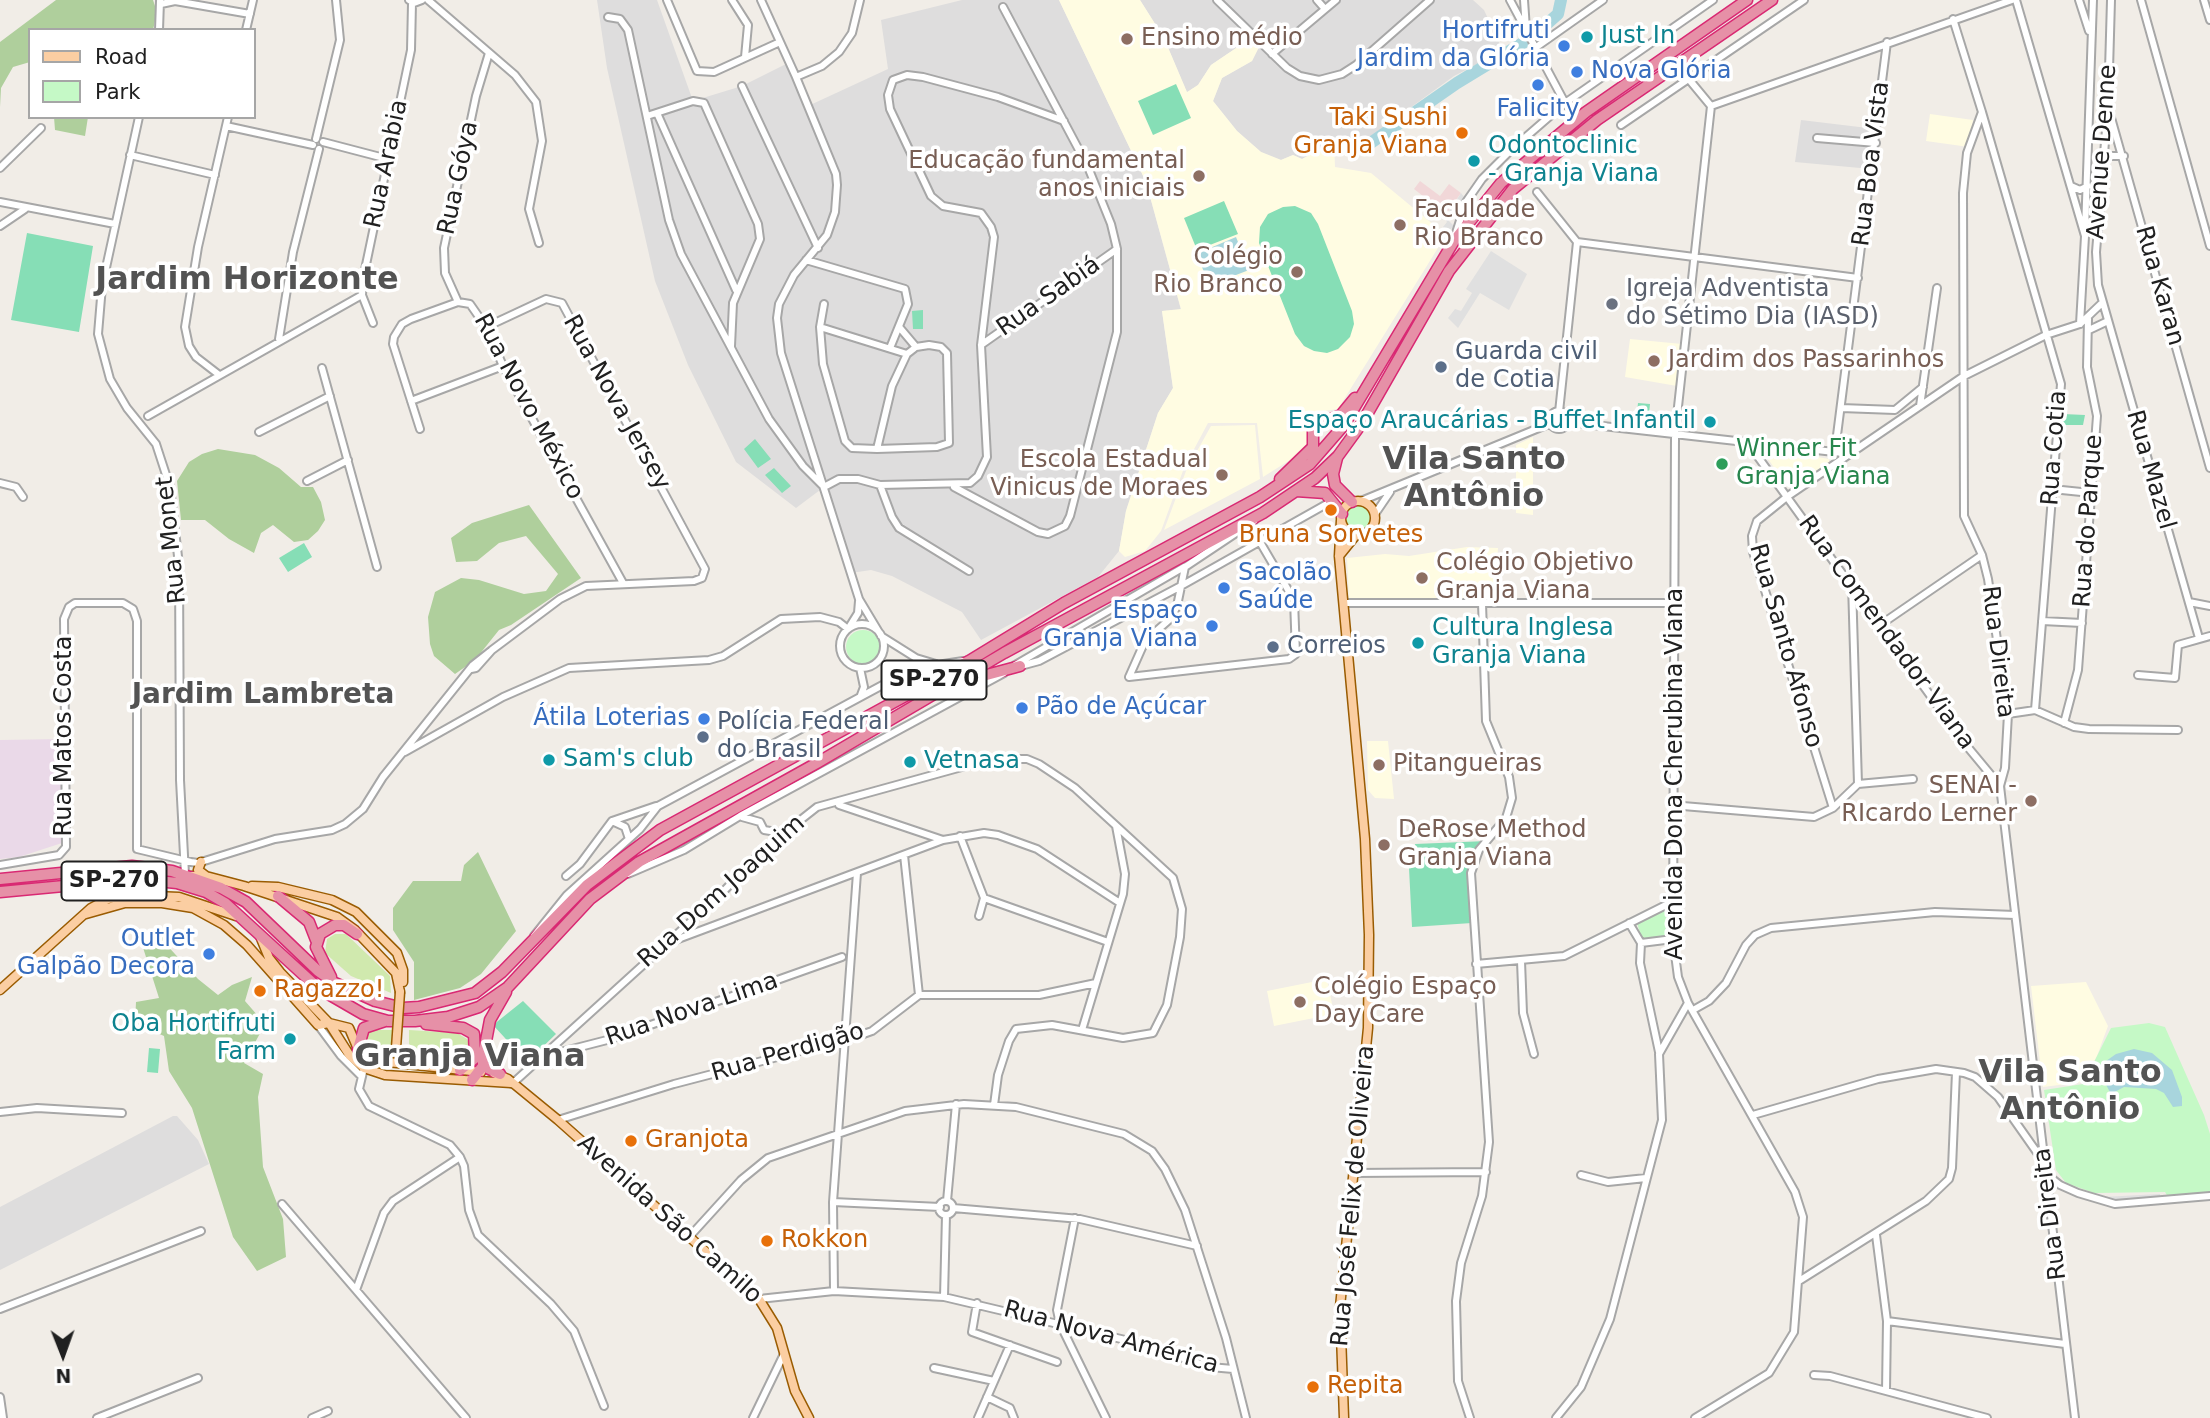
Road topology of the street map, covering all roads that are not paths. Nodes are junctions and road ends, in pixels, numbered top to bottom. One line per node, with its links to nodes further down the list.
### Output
1 (253, 0): 30 (street)
2 (336, 0): 61 (street)
3 (422, 0): 26 (street, Rua Arabia)
4 (428, 0): 41 (street)
5 (667, 0): 43 (street)
6 (732, 0): 43 (street)
7 (761, 0): 38 (street)
8 (860, 0): 45 (street)
9 (1217, 0): 42 (street)
10 (1317, 0): 29 (street)
11 (1336, 0): 29 (street)
12 (1430, 0): 42 (street)
13 (1510, 0): 36 (street)
14 (1524, 0): 36 (street)
15 (1603, 0): 40 (street)
16 (1713, 0): 48 (street)
17 (1747, 0): 77 (highway, SP-270)
18 (1772, 0): 44 (highway, SP-270)
19 (1804, 0): 46 (street)
20 (2014, 0): 32 (street); 69 (street)
21 (2079, 0): 37 (street)
22 (2093, 0): 37 (street)
23 (2111, 0): 49 (street, Avenue Denne)
24 (2141, 0): 80 (street)
25 (2204, 0): 33 (street)
26 (410, 1): 65 (street, Rua Arabia)
27 (161, 2): 30 (street); 34 (street)
28 (1003, 7): 56 (street)
29 (1325, 9): 42 (street)
30 (250, 14): 35 (street)
31 (608, 17): 53 (street)
32 (1952, 19): 39 (street); 51 (street)
33 (2210, 20)
34 (159, 28)
35 (246, 28)
36 (1527, 31): 40 (street)
37 (2091, 36): 70 (street)
38 (780, 42): 43 (street); 45 (street)
39 (1887, 42): 50 (street); 62 (street, Rua Boa Vista)
40 (1535, 48): 48 (street)
41 (489, 53): 79 (street); 89 (street, Rua Góya)
42 (1272, 54)
43 (746, 57)
44 (1672, 69): 46 (street); 134 (highway, SP-270)
45 (796, 77): 81 (street)
46 (1688, 77): 50 (street); 57 (street)
47 (742, 86): 81 (street)
48 (1565, 103): 77 (street)
49 (2108, 105): 64 (street, Rua Karan); 66 (street, Avenue Denne)
50 (1711, 106): 83 (street, Avenida Dona Cherubina Viana)
51 (1982, 112): 102 (street, Rua Cotia); 113 (street, Rua Direita)
52 (657, 113): 53 (street); 87 (street); 87 (street)
53 (647, 116): 105 (street)
54 (139, 119): 63 (street, Rua Monet)
55 (228, 119): 58 (street)
56 (1064, 121): 82 (street); 104 (street)
57 (1621, 125)
58 (226, 126): 61 (street); 68 (street)
59 (41, 128): 67 (street)
60 (1817, 138): 62 (street)
61 (318, 144): 65 (street); 93 (street)
62 (1876, 144): 85 (street, Rua Boa Vista)
63 (131, 155): 68 (street); 74 (street, Rua Monet)
64 (2124, 156): 66 (street); 137 (street, Rua Karan)
65 (388, 159): 88 (street, Rua Arabia)
66 (2101, 160): 90 (street, Avenue Denne)
67 (0, 168)
68 (215, 175): 109 (street)
69 (2071, 186): 70 (street); 76 (street)
70 (2088, 186): 76 (street)
71 (1537, 192): 78 (street)
72 (0, 202): 73 (street)
73 (25, 209): 74 (street); 75 (street)
74 (116, 225): 209 (street, Rua Monet)
75 (0, 226)
76 (2085, 236): 96 (street)
77 (1454, 241): 114 (highway, SP-270)
78 (1577, 242): 83 (street); 121 (street)
79 (539, 243)
80 (2210, 246)
81 (818, 248): 84 (street)
82 (1117, 249): 104 (street, Rua Sabiá); 141 (street)
83 (1696, 257): 85 (street); 129 (street, Avenida Dona Cherubina Viana)
84 (806, 260): 99 (street); 142 (street)
85 (1858, 278): 120 (street, Rua Boa Vista)
86 (1937, 288): 116 (street)
87 (736, 290): 105 (street)
88 (362, 295): 95 (street, Rua Arabia); 101 (street)
89 (458, 302): 97 (street, Rua Novo México); 118 (street, Rua Novo México)
90 (2102, 303): 92 (street, Rua Santo Afonso); 94 (street, Rua Mazel)
91 (824, 304): 98 (street)
92 (2088, 319): 96 (street, Rua Santo Afonso); 100 (street, Rua do Parque)
93 (281, 321): 101 (street); 103 (street)
94 (2108, 321): 100 (street); 166 (street, Rua Mazel)
95 (373, 323)
96 (2080, 324): 102 (street, Rua Santo Afonso)
97 (486, 327): 110 (street, Rua Novo México); 162 (street, Rua Nova Jersey)
98 (820, 327): 107 (street); 131 (street)
99 (900, 328): 106 (street); 107 (street)
100 (2089, 330): 146 (street, Rua do Parque)
101 (292, 332): 103 (street)
102 (2046, 335): 113 (street, Rua Santo Afonso); 143 (street, Rua Cotia)
103 (279, 339): 112 (street)
104 (981, 345): 141 (street)
105 (731, 347): 142 (street)
106 (916, 347): 108 (street); 131 (street)
107 (890, 348): 108 (street)
108 (907, 354): 131 (street)
109 (203, 364): 112 (street); 115 (street)
110 (503, 366): 118 (street); 162 (street, Rua Novo México)
111 (322, 368): 117 (street)
112 (218, 374): 115 (street)
113 (1964, 376): 119 (street, Rua Santo Afonso); 157 (street, Rua Direita)
114 (1371, 379): 123 (highway); 149 (highway, SP-270)
115 (205, 382): 122 (street)
116 (1923, 387): 119 (street); 120 (street)
117 (330, 396): 128 (street); 135 (street)
118 (411, 401): 126 (street)
119 (1920, 406): 133 (street, Rua Santo Afonso)
120 (1841, 408): 132 (street, Rua Boa Vista)
121 (1559, 412): 124 (street); 125 (street)
122 (148, 416)
123 (1326, 421)
124 (1567, 422): 125 (street); 129 (street)
125 (1551, 423): 144 (street)
126 (420, 429)
127 (1313, 430): 149 (highway)
128 (259, 432)
129 (1675, 434): 130 (street); 169 (street, Avenida Dona Cherubina Viana)
130 (1748, 443): 132 (street); 147 (street, Rua Comendador Viana)
131 (877, 449)
132 (1832, 451): 133 (street); 136 (street, Rua Boa Vista)
133 (1852, 454): 136 (street, Rua Santo Afonso)
134 (1338, 456): 145 (highway, SP-270); 151 (highway)
135 (348, 460): 138 (street); 159 (street)
136 (1831, 467): 147 (street, Rua Santo Afonso)
137 (2210, 468)
138 (307, 481)
139 (0, 483): 148 (street)
140 (880, 485): 141 (street); 142 (street); 161 (street)
141 (952, 486)
142 (824, 487): 165 (street)
143 (2052, 489): 146 (street); 171 (street, Rua Cotia)
144 (1391, 490): 151 (street); 153 (street)
145 (1295, 491): 150 (highway); 152 (highway, SP-270)
146 (2091, 493): 172 (street, Rua do Parque)
147 (1788, 496): 163 (street, Rua Comendador Viana); 197 (street, Rua Santo Afonso)
148 (23, 497)
149 (1260, 497): 178 (highway, SP-270)
150 (1333, 501): 154 (highway); 156 (street)
151 (1356, 501): 153 (main road); 154 (main road)
152 (1263, 513): 160 (street); 183 (highway, SP-270)
153 (1375, 514): 155 (main road)
154 (1341, 517): 155 (main road); 158 (main road, Rua José Felix de Oliveira)
155 (1356, 535): 158 (main road)
156 (1260, 542): 164 (street); 164 (street)
157 (1982, 555): 173 (street); 186 (street, Rua Direita)
158 (1339, 556): 167 (main road, Rua José Felix de Oliveira)
159 (377, 567)
160 (1185, 567): 164 (street); 180 (street)
161 (969, 570)
162 (622, 583): 189 (street)
163 (1852, 584): 173 (street, Rua Comendador Viana); 191 (street)
164 (1181, 586): 180 (street)
165 (859, 599): 174 (street); 175 (street)
166 (2189, 602): 170 (street); 177 (street, Rua Mazel)
167 (1343, 603): 168 (street); 277 (main road, Rua José Felix de Oliveira)
168 (1482, 603): 169 (street); 239 (street)
169 (1674, 603): 195 (street, Avenida Dona Cherubina Viana)
170 (2210, 606)
171 (2042, 621): 172 (street); 185 (street, Rua Cotia)
172 (2082, 623): 187 (street, Rua do Parque)
173 (1880, 625): 192 (street, Rua Comendador Viana)
174 (848, 629): 175 (street); 181 (street); 189 (street)
175 (881, 635): 179 (street); 181 (street)
176 (2210, 636): 177 (street)
177 (2199, 638): 182 (street)
178 (969, 661): 179 (street); 231 (highway, SP-270)
179 (937, 664): 184 (street)
180 (1016, 666): 183 (highway); 196 (street)
181 (860, 668): 184 (street)
182 (2138, 675)
183 (954, 684): 217 (highway, SP-270)
184 (861, 695): 194 (street)
185 (2035, 710): 186 (street); 187 (street)
186 (2008, 714): 192 (street, Rua Direita)
187 (2064, 723): 188 (street)
188 (2178, 730)
189 (405, 753): 210 (street)
190 (1913, 779): 191 (street)
191 (1858, 784): 197 (street)
192 (2000, 786): 225 (street, Rua Direita)
193 (837, 804): 201 (street, Rua Dom Joaquim); 203 (street, Rua Dom Joaquim); 206 (street)
194 (658, 806): 199 (street); 205 (street)
195 (1671, 806): 197 (street); 222 (street, Avenida Dona Cherubina Viana)
196 (759, 807): 198 (street); 200 (street)
197 (1833, 808)
198 (740, 816): 200 (street); 217 (street)
199 (612, 821): 205 (street); 215 (street)
200 (760, 822): 202 (street)
201 (1116, 826): 223 (street); 252 (street, Rua Dom Joaquim)
202 (764, 830): 203 (street); 207 (street)
203 (783, 833): 207 (street, Rua Dom Joaquim)
204 (960, 836): 206 (street); 221 (street); 223 (street)
205 (629, 839): 231 (street)
206 (943, 840): 208 (street)
207 (765, 848): 235 (street, Rua Dom Joaquim)
208 (904, 855): 212 (street); 245 (street)
209 (184, 859): 210 (street); 211 (street, Rua Matos Costa); 213 (street, Rua Monet)
210 (201, 862): 214 (main road)
211 (0, 865)
212 (857, 873): 235 (street); 253 (street)
213 (188, 875): 214 (main road); 216 (highway, SP-270); 240 (highway, SP-270)
214 (206, 876): 218 (main road)
215 (566, 876)
216 (0, 879)
217 (614, 879): 242 (highway, SP-270)
218 (244, 886): 220 (main road); 244 (main road)
219 (0, 892): 227 (highway, SP-270)
220 (278, 896): 230 (main road); 233 (highway)
221 (984, 898): 226 (street); 234 (street)
222 (1672, 902): 228 (street); 232 (street, Avenida Dona Cherubina Viana)
223 (1120, 903): 234 (street)
224 (86, 914): 227 (main road); 243 (main road); 251 (main road)
225 (2015, 915): 247 (street); 275 (street, Rua Direita)
226 (979, 916)
227 (248, 922): 229 (highway, SP-270)
228 (1629, 923): 236 (street); 238 (street)
229 (260, 934): 248 (highway, SP-270); 250 (main road)
230 (356, 934): 233 (highway); 244 (main road)
231 (534, 936): 240 (highway, SP-270)
232 (1673, 939): 236 (street); 246 (street, Avenida Dona Cherubina Viana)
233 (316, 941): 240 (highway)
234 (1108, 942): 241 (street)
235 (665, 943): 258 (street, Rua Dom Joaquim)
236 (1641, 943): 257 (street)
237 (842, 957): 258 (street, Rua Nova Lima)
238 (1521, 961): 239 (street); 256 (street)
239 (1476, 964): 276 (street)
240 (335, 983)
241 (1096, 983): 245 (street); 252 (street)
242 (508, 987): 249 (highway, SP-270); 263 (highway)
243 (0, 990)
244 (400, 990): 255 (main road, bridge)
245 (919, 995): 253 (street, Rua Perdigão)
246 (1688, 1003): 247 (street, Avenida Dona Cherubina Viana); 257 (street)
247 (1693, 1010): 271 (street, Avenida Dona Cherubina Viana)
248 (388, 1021): 249 (highway, SP-270); 254 (highway)
249 (415, 1021): 260 (highway)
250 (329, 1023): 251 (main road); 254 (main road); 261 (main road)
251 (318, 1025): 261 (street)
252 (1082, 1030): 268 (street, Rua Dom Joaquim)
253 (844, 1041): 272 (street, Rua Perdigão); 273 (street)
254 (358, 1049): 255 (main road)
255 (397, 1053): 259 (main road); 259 (main road); 265 (main road)
256 (1534, 1054)
257 (1659, 1054): 280 (street)
258 (539, 1057): 266 (street, Rua Dom Joaquim)
259 (410, 1063): 260 (main road)
260 (460, 1070): 263 (main road)
261 (363, 1072): 265 (main road); 274 (street)
262 (1956, 1072): 271 (street); 275 (street); 293 (street)
263 (478, 1073): 264 (highway); 265 (main road); 266 (main road)
264 (500, 1074): 266 (main road, Avenida São Camilo)
265 (423, 1078)
266 (512, 1083): 272 (main road, Avenida São Camilo)
267 (956, 1104): 268 (street, Rua Nova América); 273 (street, Rua Nova América); 284 (street)
268 (994, 1105): 294 (street, Rua Nova América)
269 (0, 1112): 270 (street)
270 (122, 1113)
271 (1753, 1115): 295 (street, Avenida Dona Cherubina Viana)
272 (558, 1120): 292 (main road, Avenida São Camilo)
273 (839, 1134): 285 (street); 292 (street, Rua Nova América)
274 (460, 1157): 296 (street); 316 (street)
275 (2045, 1163): 278 (street, Rua Direita)
276 (1486, 1172): 277 (street); 329 (street)
277 (1353, 1173): 328 (main road, Rua José Felix de Oliveira)
278 (2046, 1174): 283 (street); 304 (street, Rua Direita)
279 (1581, 1175): 281 (street)
280 (1646, 1178): 281 (street); 282 (street)
281 (1630, 1182): 282 (street)
282 (1642, 1192): 330 (street)
283 (2210, 1196)
284 (947, 1201): 287 (street); 288 (street)
285 (833, 1202): 287 (street); 297 (street)
286 (282, 1204): 296 (street)
287 (940, 1208): 289 (street)
288 (953, 1208): 289 (street); 290 (street)
289 (946, 1215): 298 (street)
290 (1074, 1218): 294 (street); 303 (street)
291 (201, 1231): 301 (street)
292 (691, 1235): 299 (main road, Avenida São Camilo)
293 (1876, 1235): 295 (street); 302 (street)
294 (1197, 1246): 309 (street, Rua Nova América)
295 (1799, 1281): 331 (street, Avenida Dona Cherubina Viana)
296 (356, 1290): 321 (street)
297 (834, 1291): 298 (street, Rua Nova América); 299 (street, Rua Nova América)
298 (944, 1297): 300 (street, Rua Nova América)
299 (759, 1299): 306 (main road, Avenida São Camilo)
300 (977, 1303): 303 (street, Rua Nova América); 305 (street)
301 (0, 1309)
302 (1887, 1321): 304 (street); 313 (street)
303 (1060, 1324): 309 (street, Rua Nova América); 326 (street)
304 (2065, 1344): 333 (street, Rua Direita)
305 (1010, 1345): 307 (street); 312 (street)
306 (785, 1352): 322 (street); 323 (main road, Avenida São Camilo)
307 (1057, 1362)
308 (934, 1368): 312 (street)
309 (1233, 1369): 327 (street)
310 (1814, 1375): 313 (street)
311 (198, 1378): 319 (street)
312 (994, 1381): 315 (street)
313 (1886, 1391): 332 (street)
314 (0, 1397): 318 (street)
315 (987, 1397): 324 (street); 325 (street)
316 (604, 1406)
317 (328, 1411): 320 (street)
318 (3, 1418)
319 (97, 1418)
320 (312, 1418)
321 (466, 1418)
322 (753, 1418)
323 (809, 1418)
324 (978, 1418)
325 (1014, 1418)
326 (1106, 1418)
327 (1246, 1418)
328 (1344, 1418)
329 (1470, 1418)
330 (1556, 1418)
331 (1695, 1418)
332 (1987, 1418)
333 (2075, 1418)

